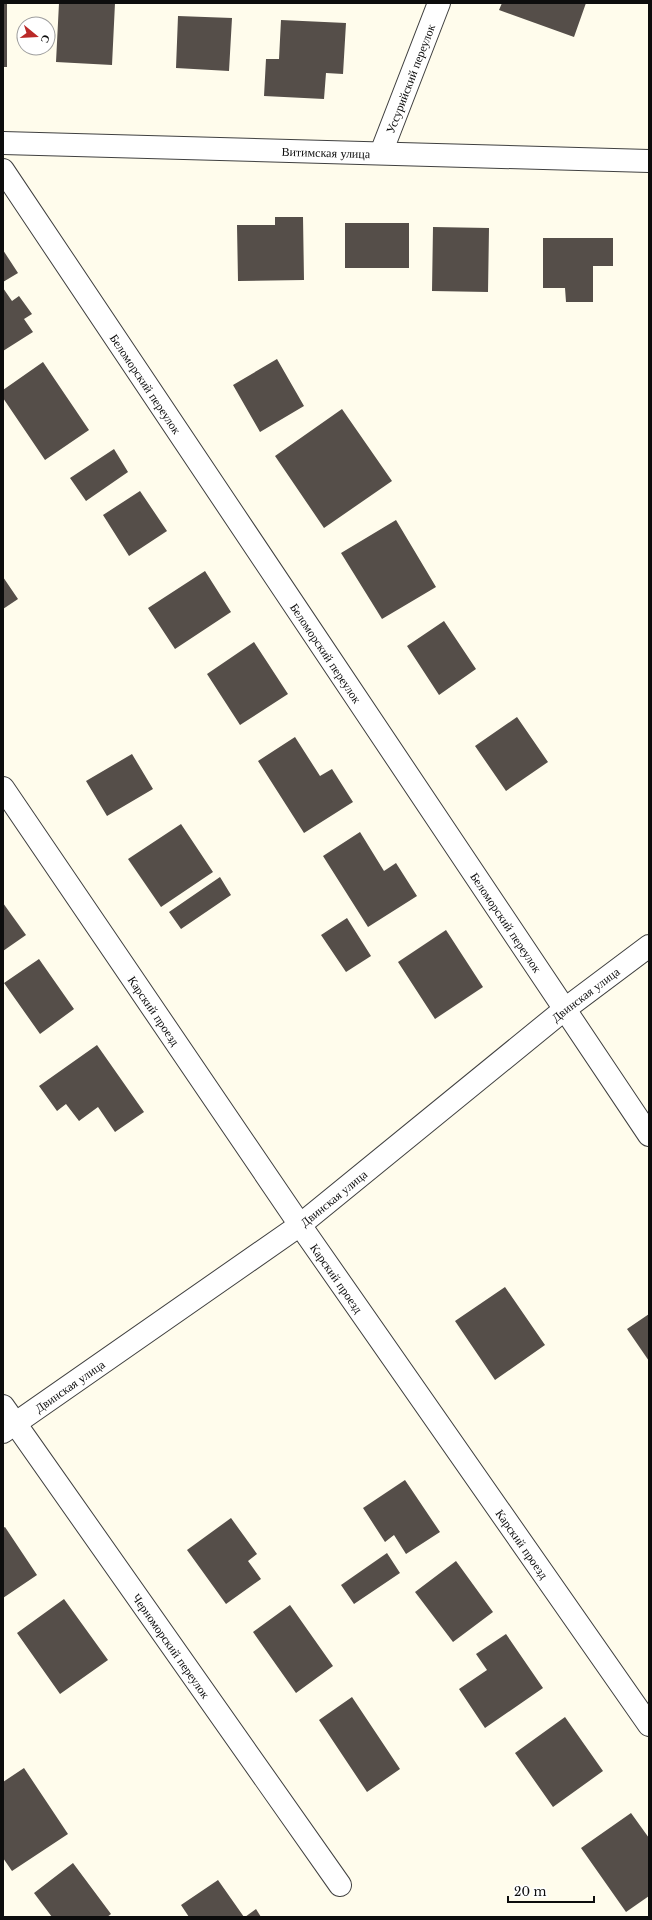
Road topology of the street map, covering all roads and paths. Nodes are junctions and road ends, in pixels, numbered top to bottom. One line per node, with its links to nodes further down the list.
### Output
1 (439, 3): 3 (street, Уссурийский переулок)
2 (3, 143): 3 (street, Витимская улица)
3 (381, 153): 4 (street, Витимская улица)
4 (649, 161)
5 (3, 170): 8 (street, Беломорский переулок)
6 (3, 788): 10 (street, Карский проезд)
7 (649, 946): 8 (street, Двинская улица)
8 (565, 1009): 9 (street, Беломорский переулок); 10 (street, Двинская улица)
9 (649, 1135)
10 (300, 1225): 12 (street, Двинская улица); 13 (street, Карский проезд)
11 (3, 1406): 12 (street, Черноморский переулок)
12 (9, 1428): 14 (street, Черноморский переулок)
13 (649, 1725)
14 (340, 1885)

